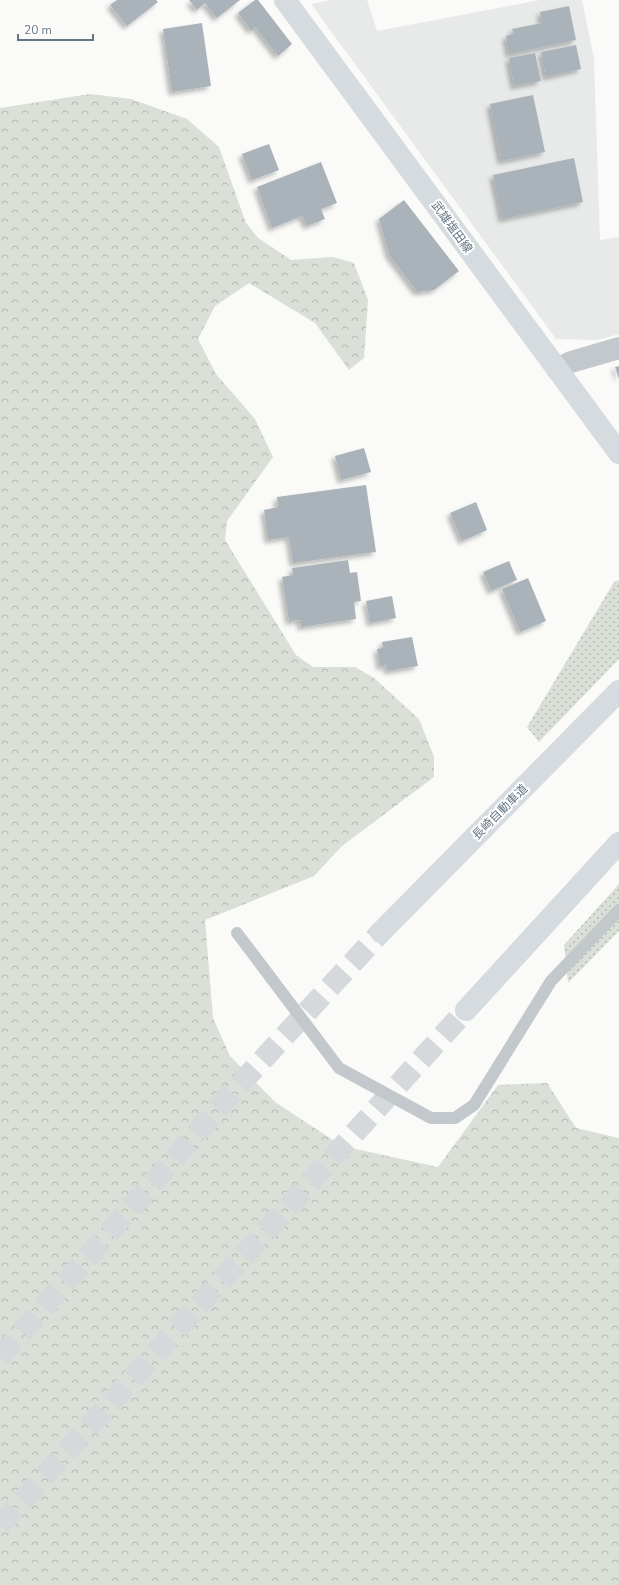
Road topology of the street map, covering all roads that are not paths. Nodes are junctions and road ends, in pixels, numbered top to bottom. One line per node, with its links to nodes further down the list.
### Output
1 (284, 0): 3 (main road, 武雄塩田線)
2 (619, 348): 3 (street)
3 (557, 370): 4 (main road, 武雄塩田線)
4 (619, 453)
5 (619, 691): 8 (main road, 長崎自動車道)
6 (619, 842): 10 (main road)
7 (619, 910): 9 (lane)
8 (381, 932)
9 (237, 933)
10 (466, 1010)

